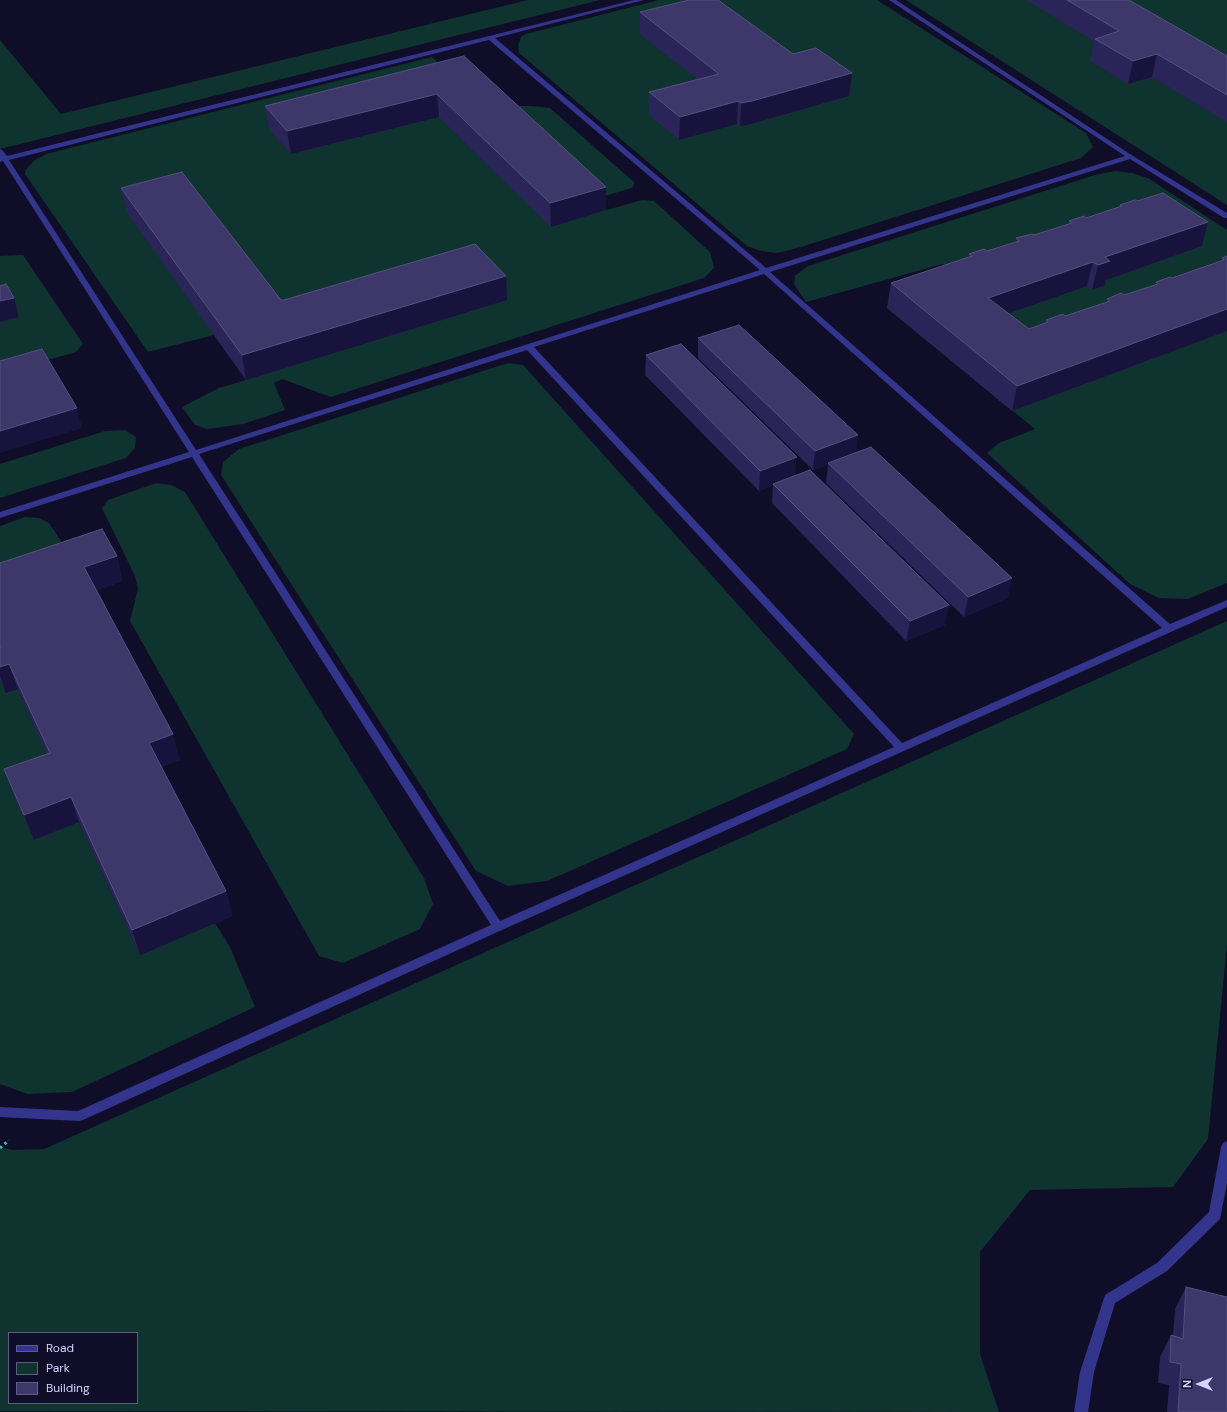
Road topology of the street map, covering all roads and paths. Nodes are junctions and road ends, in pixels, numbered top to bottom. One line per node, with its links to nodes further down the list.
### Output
1 (641, 0): 3 (lane)
2 (892, 0): 5 (lane)
3 (491, 38): 4 (lane); 7 (lane)
4 (2, 157): 9 (lane)
5 (1131, 157): 6 (lane); 7 (lane)
6 (1227, 216)
7 (765, 272): 8 (lane); 12 (lane)
8 (529, 347): 9 (lane); 13 (lane)
9 (196, 454): 10 (lane); 14 (lane)
10 (0, 515)
11 (1227, 603): 12 (lane)
12 (1168, 628): 13 (lane)
13 (900, 747): 14 (lane)
14 (498, 927): 15 (lane)
15 (0, 1112)
16 (1227, 1147): 17 (lane)
17 (1081, 1412)

